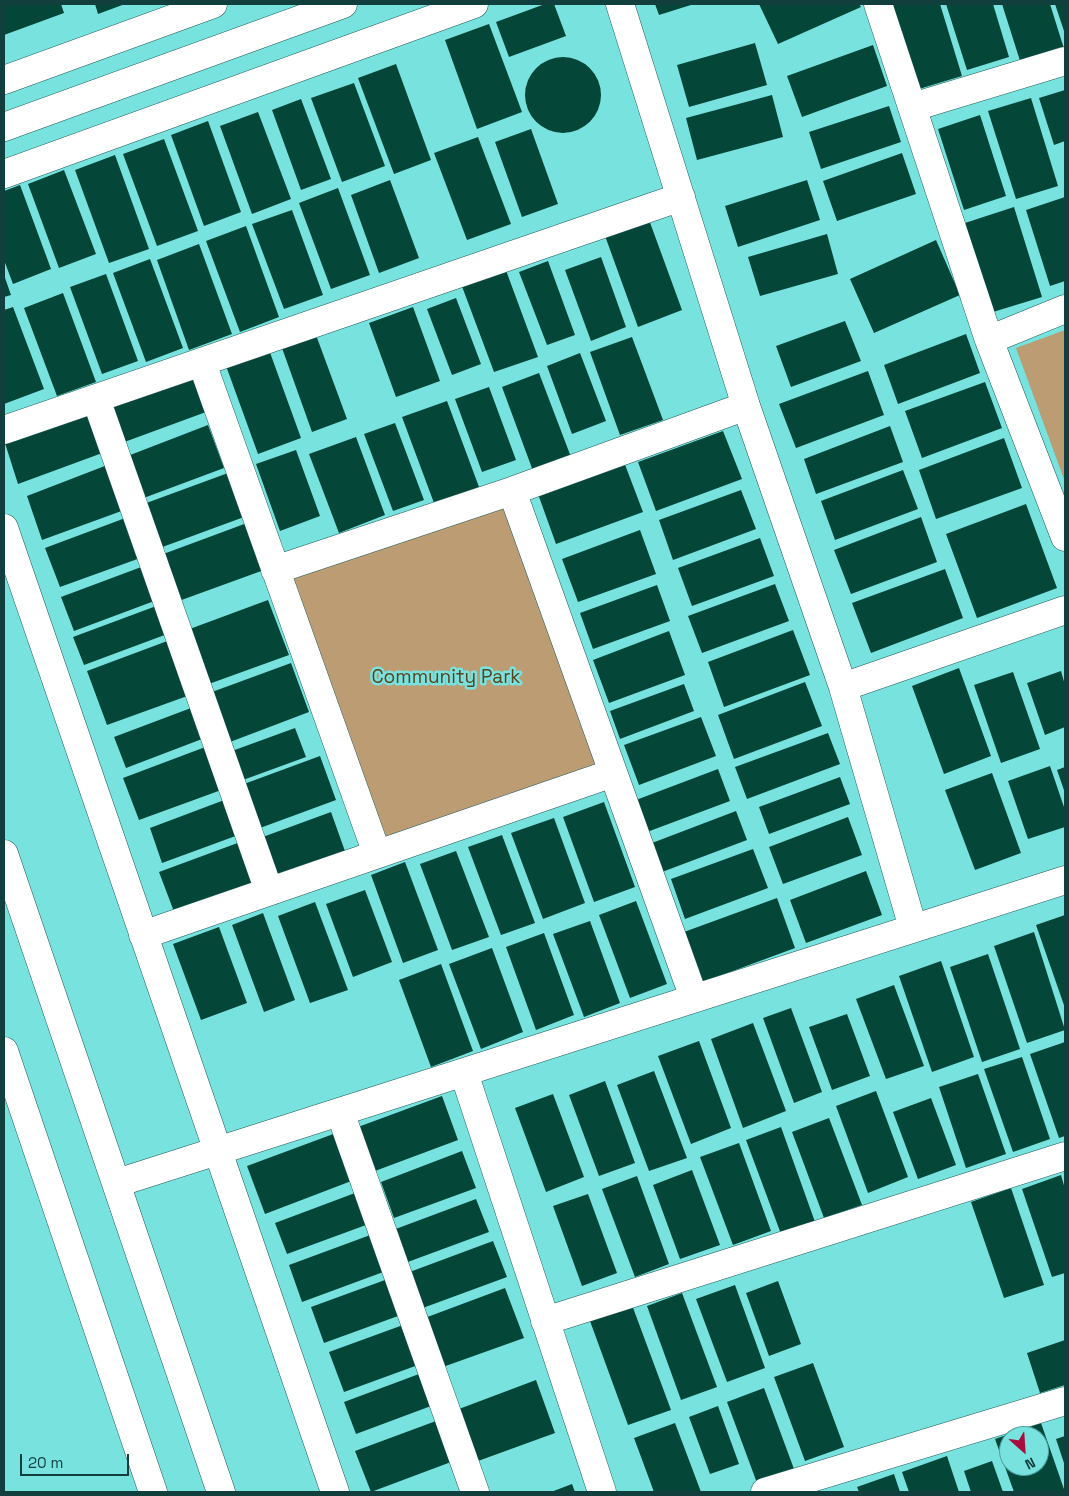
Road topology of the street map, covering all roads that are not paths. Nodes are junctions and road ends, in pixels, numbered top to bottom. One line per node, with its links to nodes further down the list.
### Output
1 (213, 4): 7 (street)
2 (343, 4): 9 (street)
3 (474, 4): 10 (street)
4 (620, 4): 11 (street)
5 (878, 4): 8 (street)
6 (1065, 61): 8 (street)
7 (4, 80)
8 (913, 107): 13 (street)
9 (4, 127)
10 (4, 174)
11 (681, 197): 14 (street); 16 (street)
12 (1065, 309): 13 (street)
13 (989, 340): 20 (street)
14 (202, 363): 15 (street); 21 (street)
15 (96, 399): 17 (street); 28 (street)
16 (746, 406): 18 (street); 23 (street)
17 (4, 430)
18 (512, 491): 21 (street); 24 (street)
19 (4, 528): 30 (street)
20 (1065, 537)
21 (275, 570): 26 (street)
22 (1065, 610): 23 (street)
23 (843, 687): 29 (street)
24 (613, 773): 26 (street); 31 (street)
25 (4, 854): 37 (street)
26 (377, 854): 28 (street)
27 (1065, 880): 29 (street)
28 (268, 892): 30 (street)
29 (913, 928): 31 (street)
30 (144, 935): 35 (street)
31 (694, 998): 33 (street)
32 (4, 1051): 40 (street)
33 (464, 1073): 34 (street); 38 (street)
34 (340, 1112): 35 (street); 43 (street)
35 (218, 1151): 37 (street); 42 (street)
36 (1065, 1156): 38 (street)
37 (117, 1183): 41 (street)
38 (545, 1321): 44 (street)
39 (1065, 1401): 45 (street)
40 (154, 1492)
41 (221, 1492)
42 (335, 1492)
43 (475, 1492)
44 (602, 1492)
45 (765, 1492)

